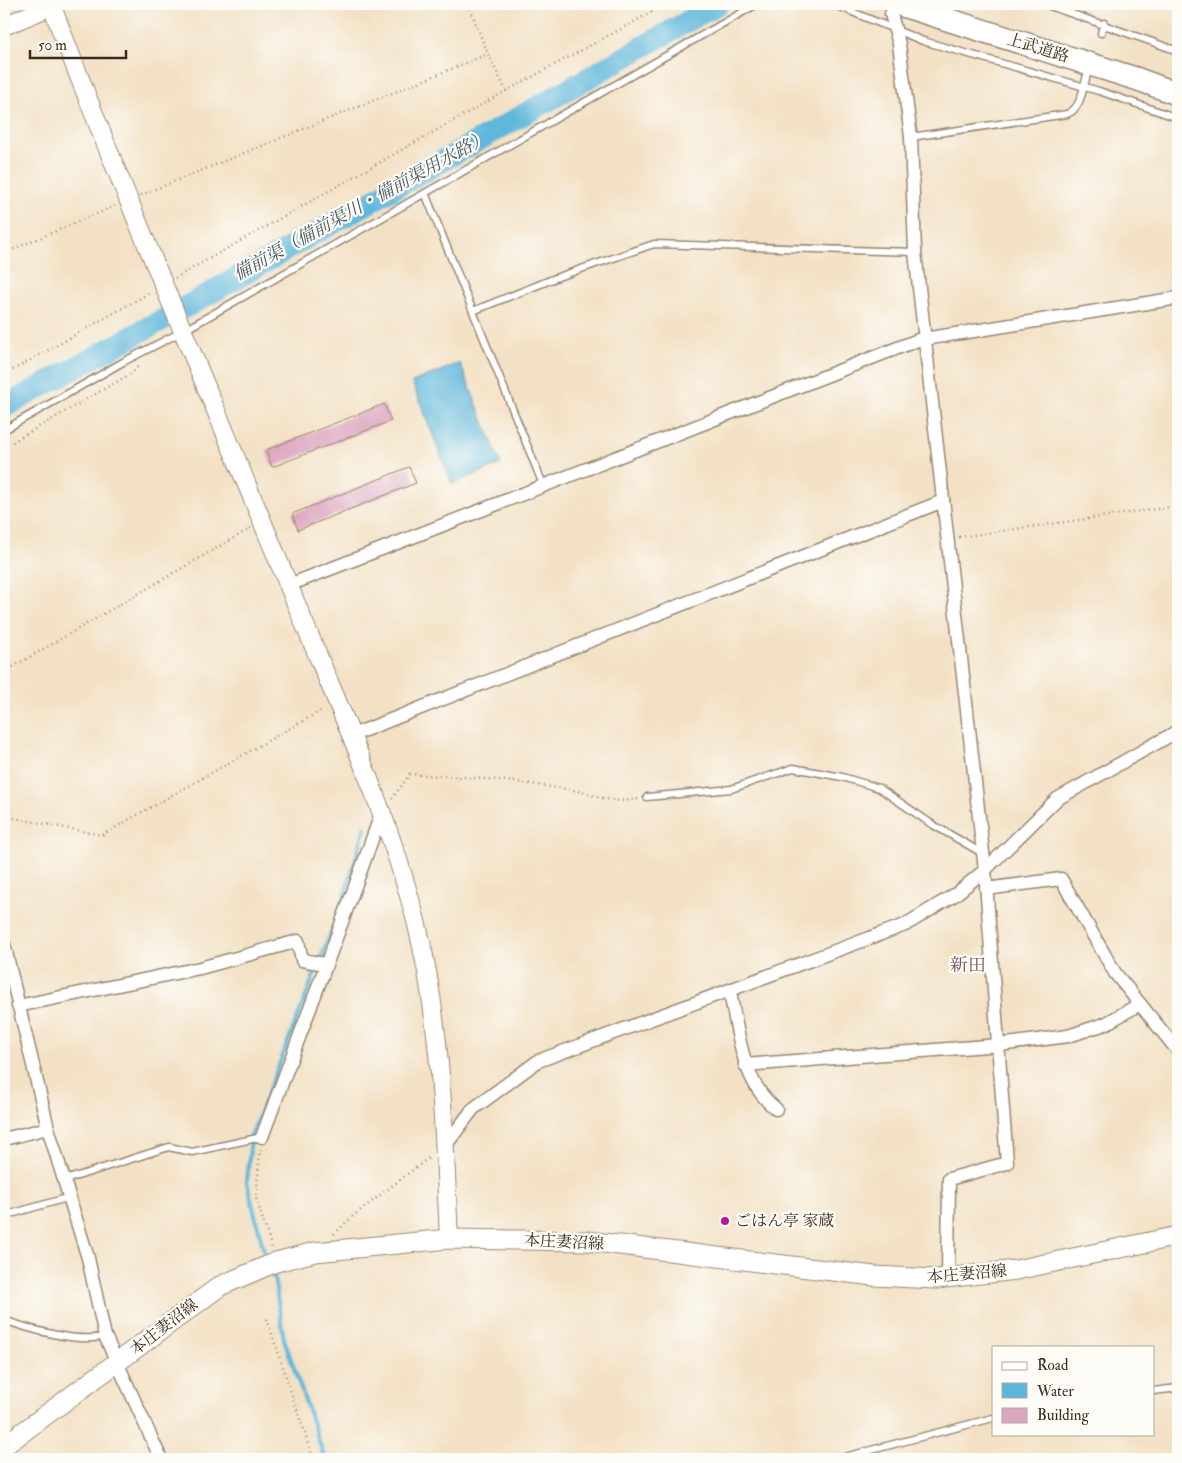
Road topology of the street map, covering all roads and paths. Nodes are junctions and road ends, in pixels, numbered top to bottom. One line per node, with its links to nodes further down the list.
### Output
1 (53, 4): 9 (street); 21 (street)
2 (468, 4): 13 (path)
3 (667, 4): 16 (path)
4 (757, 4): 20 (lane)
5 (833, 4): 10 (lane)
6 (1044, 4): 8 (lane)
7 (894, 9): 10 (street); 17 (highway, 上武道路)
8 (1104, 23): 11 (lane); 12 (lane)
9 (4, 26)
10 (896, 31): 15 (lane); 19 (street)
11 (1101, 33)
12 (1178, 51)
13 (488, 54): 16 (path); 21 (path)
14 (1087, 75): 15 (lane)
15 (1083, 88): 18 (lane); 19 (lane)
16 (506, 91): 24 (path)
17 (1178, 94)
18 (1178, 118)
19 (911, 137): 23 (street)
20 (425, 193): 26 (lane); 27 (lane)
21 (130, 199): 22 (path); 24 (street)
22 (4, 252)
23 (916, 252): 26 (lane); 28 (street)
24 (166, 290): 27 (street); 30 (path)
25 (1178, 298): 28 (street)
26 (473, 311): 33 (lane)
27 (182, 329): 29 (lane); 36 (street)
28 (925, 338): 33 (street); 34 (street)
29 (151, 348): 31 (lane); 32 (path)
30 (4, 375)
31 (4, 430)
32 (4, 447)
33 (544, 487): 38 (street)
34 (943, 501): 37 (street); 42 (street)
35 (1178, 506): 37 (path)
36 (263, 521): 38 (street); 39 (path)
37 (948, 538): 46 (street)
38 (289, 585): 40 (street)
39 (4, 672)
40 (336, 702): 42 (street); 45 (path)
41 (1178, 731): 47 (street)
42 (350, 736): 44 (street)
43 (647, 797): 44 (path); 46 (lane)
44 (381, 814): 50 (street); 62 (street)
45 (4, 816)
46 (983, 854): 47 (street)
47 (985, 870): 48 (street); 52 (street)
48 (986, 889): 53 (street); 55 (street)
49 (4, 944): 51 (street)
50 (325, 964): 54 (street); 60 (street)
51 (7, 976): 54 (street)
52 (730, 992): 57 (street); 62 (street)
53 (1140, 1004): 55 (street); 56 (street)
54 (18, 1006): 59 (street)
55 (999, 1046): 57 (street); 70 (street)
56 (1178, 1051)
57 (746, 1065): 58 (street)
58 (776, 1109)
59 (48, 1128): 61 (street); 63 (street)
60 (262, 1136): 63 (lane); 69 (path)
61 (4, 1139)
62 (445, 1146): 67 (street); 68 (path)
63 (65, 1180): 64 (street)
64 (70, 1197): 65 (lane); 73 (street)
65 (4, 1216)
66 (1178, 1236): 70 (main road, 本庄妻沼線)
67 (450, 1239): 68 (main road, 本庄妻沼線); 70 (main road, 本庄妻沼線)
68 (315, 1252): 69 (main road, 本庄妻沼線)
69 (276, 1262): 74 (main road, 本庄妻沼線)
70 (948, 1278)
71 (267, 1318): 80 (path)
72 (4, 1320): 73 (lane)
73 (105, 1336): 74 (street)
74 (117, 1363): 78 (main road, 本庄妻沼線); 79 (street)
75 (1178, 1388): 76 (lane)
76 (1154, 1391)
77 (992, 1418): 81 (lane)
78 (4, 1446)
79 (161, 1459)
80 (313, 1459)
81 (837, 1459)

